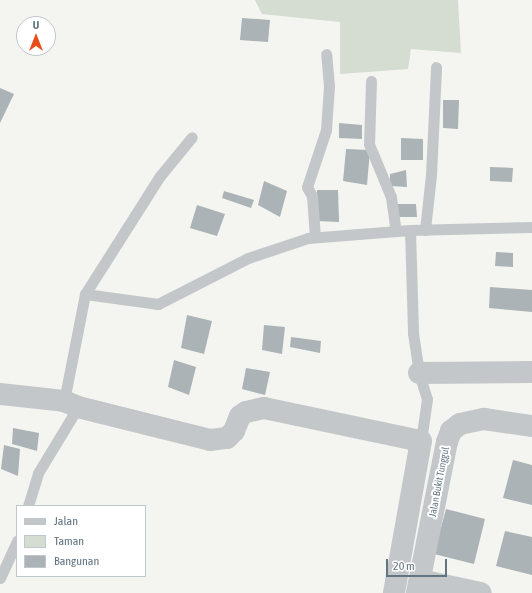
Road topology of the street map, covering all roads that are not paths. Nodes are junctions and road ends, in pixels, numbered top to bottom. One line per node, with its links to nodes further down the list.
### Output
1 (326, 54): 9 (lane)
2 (436, 67): 7 (lane)
3 (371, 81): 8 (lane)
4 (192, 137): 10 (lane)
5 (532, 227): 7 (lane)
6 (410, 230): 7 (lane); 8 (lane); 12 (lane)
7 (425, 230)
8 (396, 231): 9 (lane)
9 (315, 237): 10 (lane)
10 (85, 294): 14 (lane)
11 (532, 372): 12 (street)
12 (419, 373): 16 (lane)
13 (0, 394): 14 (street)
14 (71, 404): 16 (street); 17 (lane)
15 (532, 426): 20 (street, Jalan Bukit Tunggul)
16 (421, 441): 21 (street)
17 (28, 505)
18 (16, 543): 19 (lane)
19 (0, 578)
20 (419, 586): 22 (street)
21 (394, 593)
22 (481, 593)

